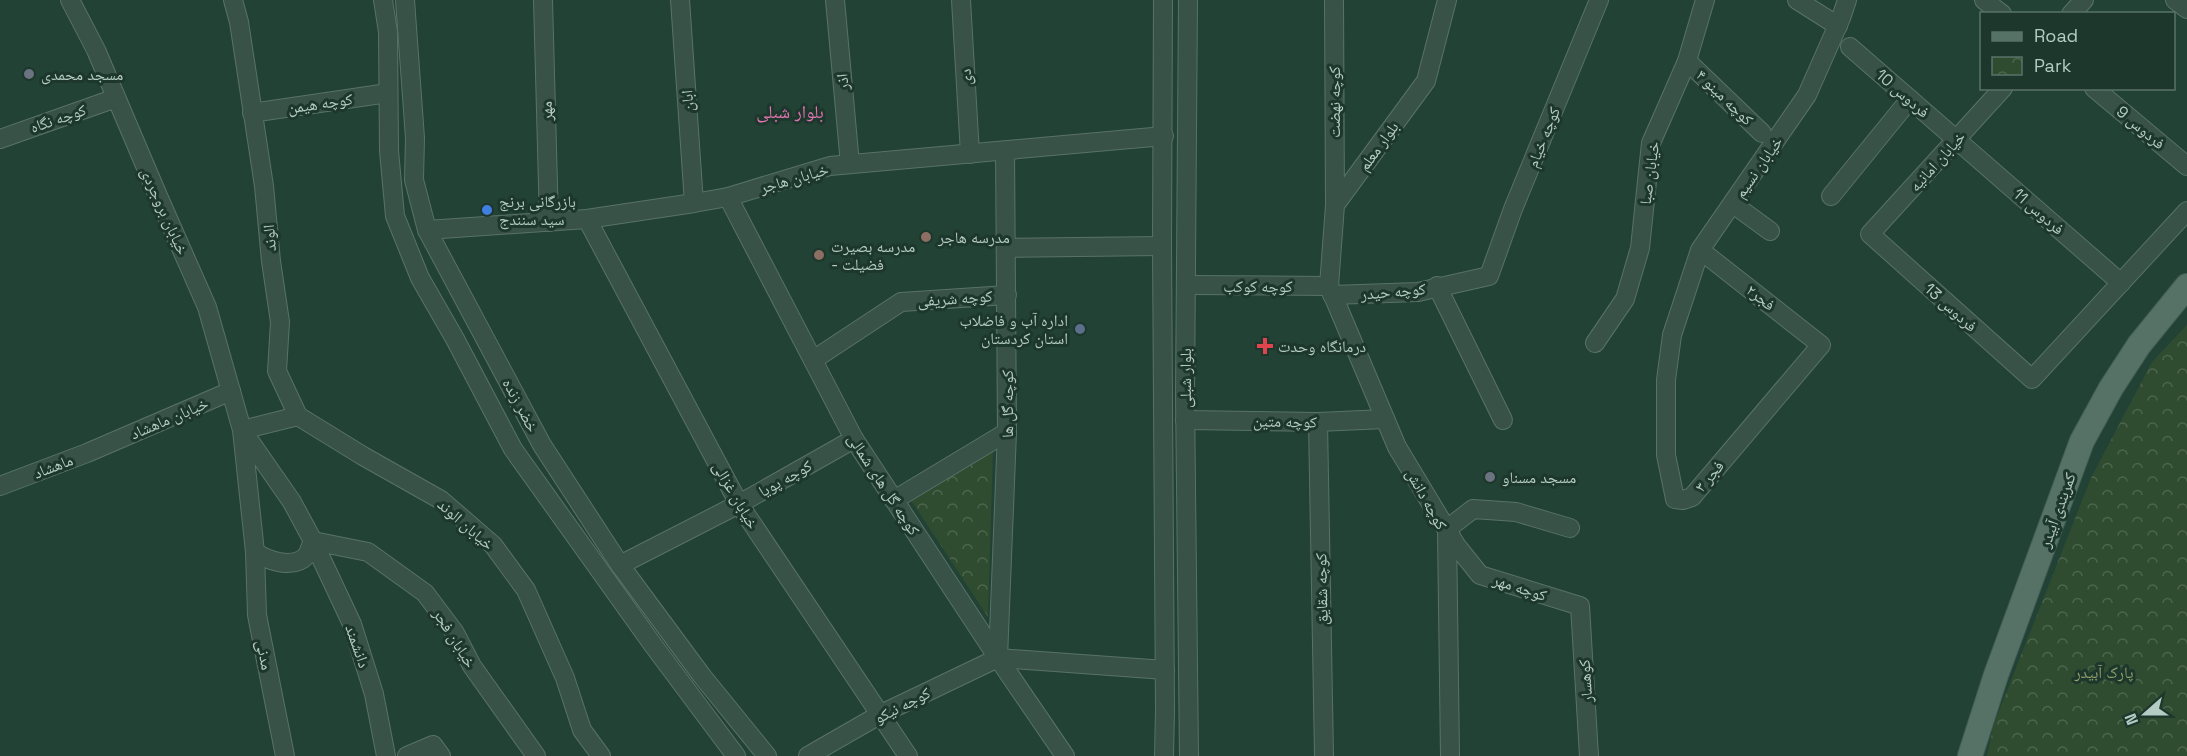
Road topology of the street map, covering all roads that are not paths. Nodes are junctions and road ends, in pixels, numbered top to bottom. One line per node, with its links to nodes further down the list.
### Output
1 (70, 0): 29 (street, خیابان بروجردی)
2 (233, 0): 31 (street, الوند)
3 (383, 0): 28 (street, خضر زنده)
4 (405, 0): 48 (street, خضر زنده)
5 (543, 0): 47 (street, مهر)
6 (680, 0): 42 (street, ابان)
7 (835, 0): 38 (street, اذر)
8 (961, 0): 37 (street, دی)
9 (1163, 0): 33 (street, بلوار شبلی)
10 (1188, 0): 56 (street, بلوار شبلی)
11 (1334, 0): 44 (street, کوچه نهضت)
12 (1447, 0): 44 (street, بلوار معلم)
13 (1599, 0): 54 (street, کوچه خیام)
14 (1705, 0): 25 (street, خیابان صبا)
15 (1797, 0): 23 (street)
16 (1847, 0): 23 (street, خیابان نسیم)
17 (1984, 0): 21 (street)
18 (2084, 0): 22 (street)
19 (2175, 0): 20 (street)
20 (2187, 9)
21 (1999, 12)
22 (2074, 12)
23 (1838, 26): 43 (street, خیابان نسیم)
24 (1850, 46): 30 (street, فردوس 10)
25 (1687, 61): 32 (street, کوچه مینو ۴); 62 (street, خیابان صبا)
26 (2001, 90): 35 (street, خیابان امانیه)
27 (2096, 90): 39 (street, فردوس 9)
28 (388, 93): 31 (street, کوچه هیمن); 93 (street, خضر زنده)
29 (117, 98): 34 (street, کوچه نگاه); 65 (street, خیابان بروجردی)
30 (1910, 99): 35 (street, فردوس 10); 40 (street)
31 (252, 113): 66 (street, الوند)
32 (1762, 133)
33 (1164, 136): 36 (street, خیابان هاجر); 51 (street, بلوار شبلی)
34 (0, 139)
35 (1957, 139): 50 (street, خیابان امانیه); 55 (street, فردوس 11)
36 (1005, 151): 37 (street, خیابان هاجر); 52 (street, کوچه گل ها)
37 (970, 154): 38 (street, خیابان هاجر)
38 (850, 164): 41 (street, خیابان هاجر)
39 (2187, 166)
40 (1831, 196)
41 (728, 197): 42 (street, خیابان هاجر); 64 (street, کوچه گل های شمالی)
42 (694, 203): 46 (street, خیابان هاجر)
43 (1733, 204): 49 (street); 53 (street, خیابان نسیم)
44 (1335, 205): 59 (street)
45 (2187, 211): 55 (street)
46 (587, 219): 47 (street, خیابان هاجر); 77 (street, خیابان غزالی)
47 (549, 222): 48 (street, خیابان هاجر)
48 (427, 230): 82 (street, خضر زنده)
49 (1770, 231)
50 (1870, 234): 55 (street, فردوس 13)
51 (1162, 246): 52 (street); 85 (street, بلوار شبلی)
52 (1006, 248): 60 (street, کوچه گل ها)
53 (1700, 250): 61 (street, خیابان نسیم); 63 (street, فجر۲)
54 (1489, 276): 57 (street, کوچه حیدر)
55 (2121, 283)
56 (1186, 285): 59 (street, کوچه کوکب); 68 (street, بلوار شبلی)
57 (1437, 286): 59 (street, کوچه حیدر); 69 (street)
58 (2187, 286): 103 (main road, کمربندی آبیدر)
59 (1331, 291): 67 (street, کوچه دانش)
60 (1007, 295): 64 (street, کوچه شریفی); 72 (street, کوچه گل ها)
61 (1671, 335): 63 (street, فجر ۳)
62 (1595, 343)
63 (1821, 345)
64 (813, 360): 73 (street, کوچه گل های شمالی)
65 (231, 392): 71 (street, خیابان بروجردی); 74 (street, خیابان ماهشاد)
66 (298, 416): 71 (street); 92 (street, خیابان الوند)
67 (1385, 419): 70 (street, کوچه متین); 79 (street, کوچه دانش)
68 (1185, 420): 70 (street, کوچه متین); 99 (street, بلوار شبلی)
69 (1503, 420)
70 (1318, 422): 100 (street, کوچه شقایق)
71 (242, 430): 80 (street, خیابان بروجردی); 81 (street, خیابان بروجردی)
72 (1007, 432): 76 (street); 84 (street, کوچه گل ها)
73 (854, 439): 76 (street, کوچه گل های شمالی); 77 (street, کوچه پویا)
74 (106, 445): 75 (street, ماهشاد)
75 (0, 486)
76 (894, 500): 84 (street, کوچه گل های شمالی)
77 (739, 504): 82 (street, کوچه پویا); 86 (street, خیابان غزالی)
78 (1570, 528): 79 (street)
79 (1447, 529): 83 (street, کوچه مهر); 101 (street, کوچه دانش)
80 (313, 541): 81 (street); 88 (street, دانشمند); 91 (street, خیابان فجر)
81 (255, 552): 87 (street, مدنی)
82 (620, 565): 94 (street, خضر زنده)
83 (1580, 606): 102 (street, کوهسار)
84 (998, 658): 85 (street); 86 (street, کوچه نیکو); 97 (street, کوچه گل های شمالی)
85 (1165, 670): 98 (street, بلوار شبلی)
86 (881, 714): 95 (street, کوچه نیکو); 96 (street, خیابان غزالی)
87 (285, 756)
88 (386, 756)
89 (407, 756): 90 (street)
90 (441, 756)
91 (536, 756)
92 (602, 756)
93 (736, 756)
94 (768, 756)
95 (808, 756)
96 (908, 756)
97 (1065, 756)
98 (1164, 756)
99 (1189, 756)
100 (1324, 756)
101 (1450, 756)
102 (1589, 756)
103 (1970, 756)

